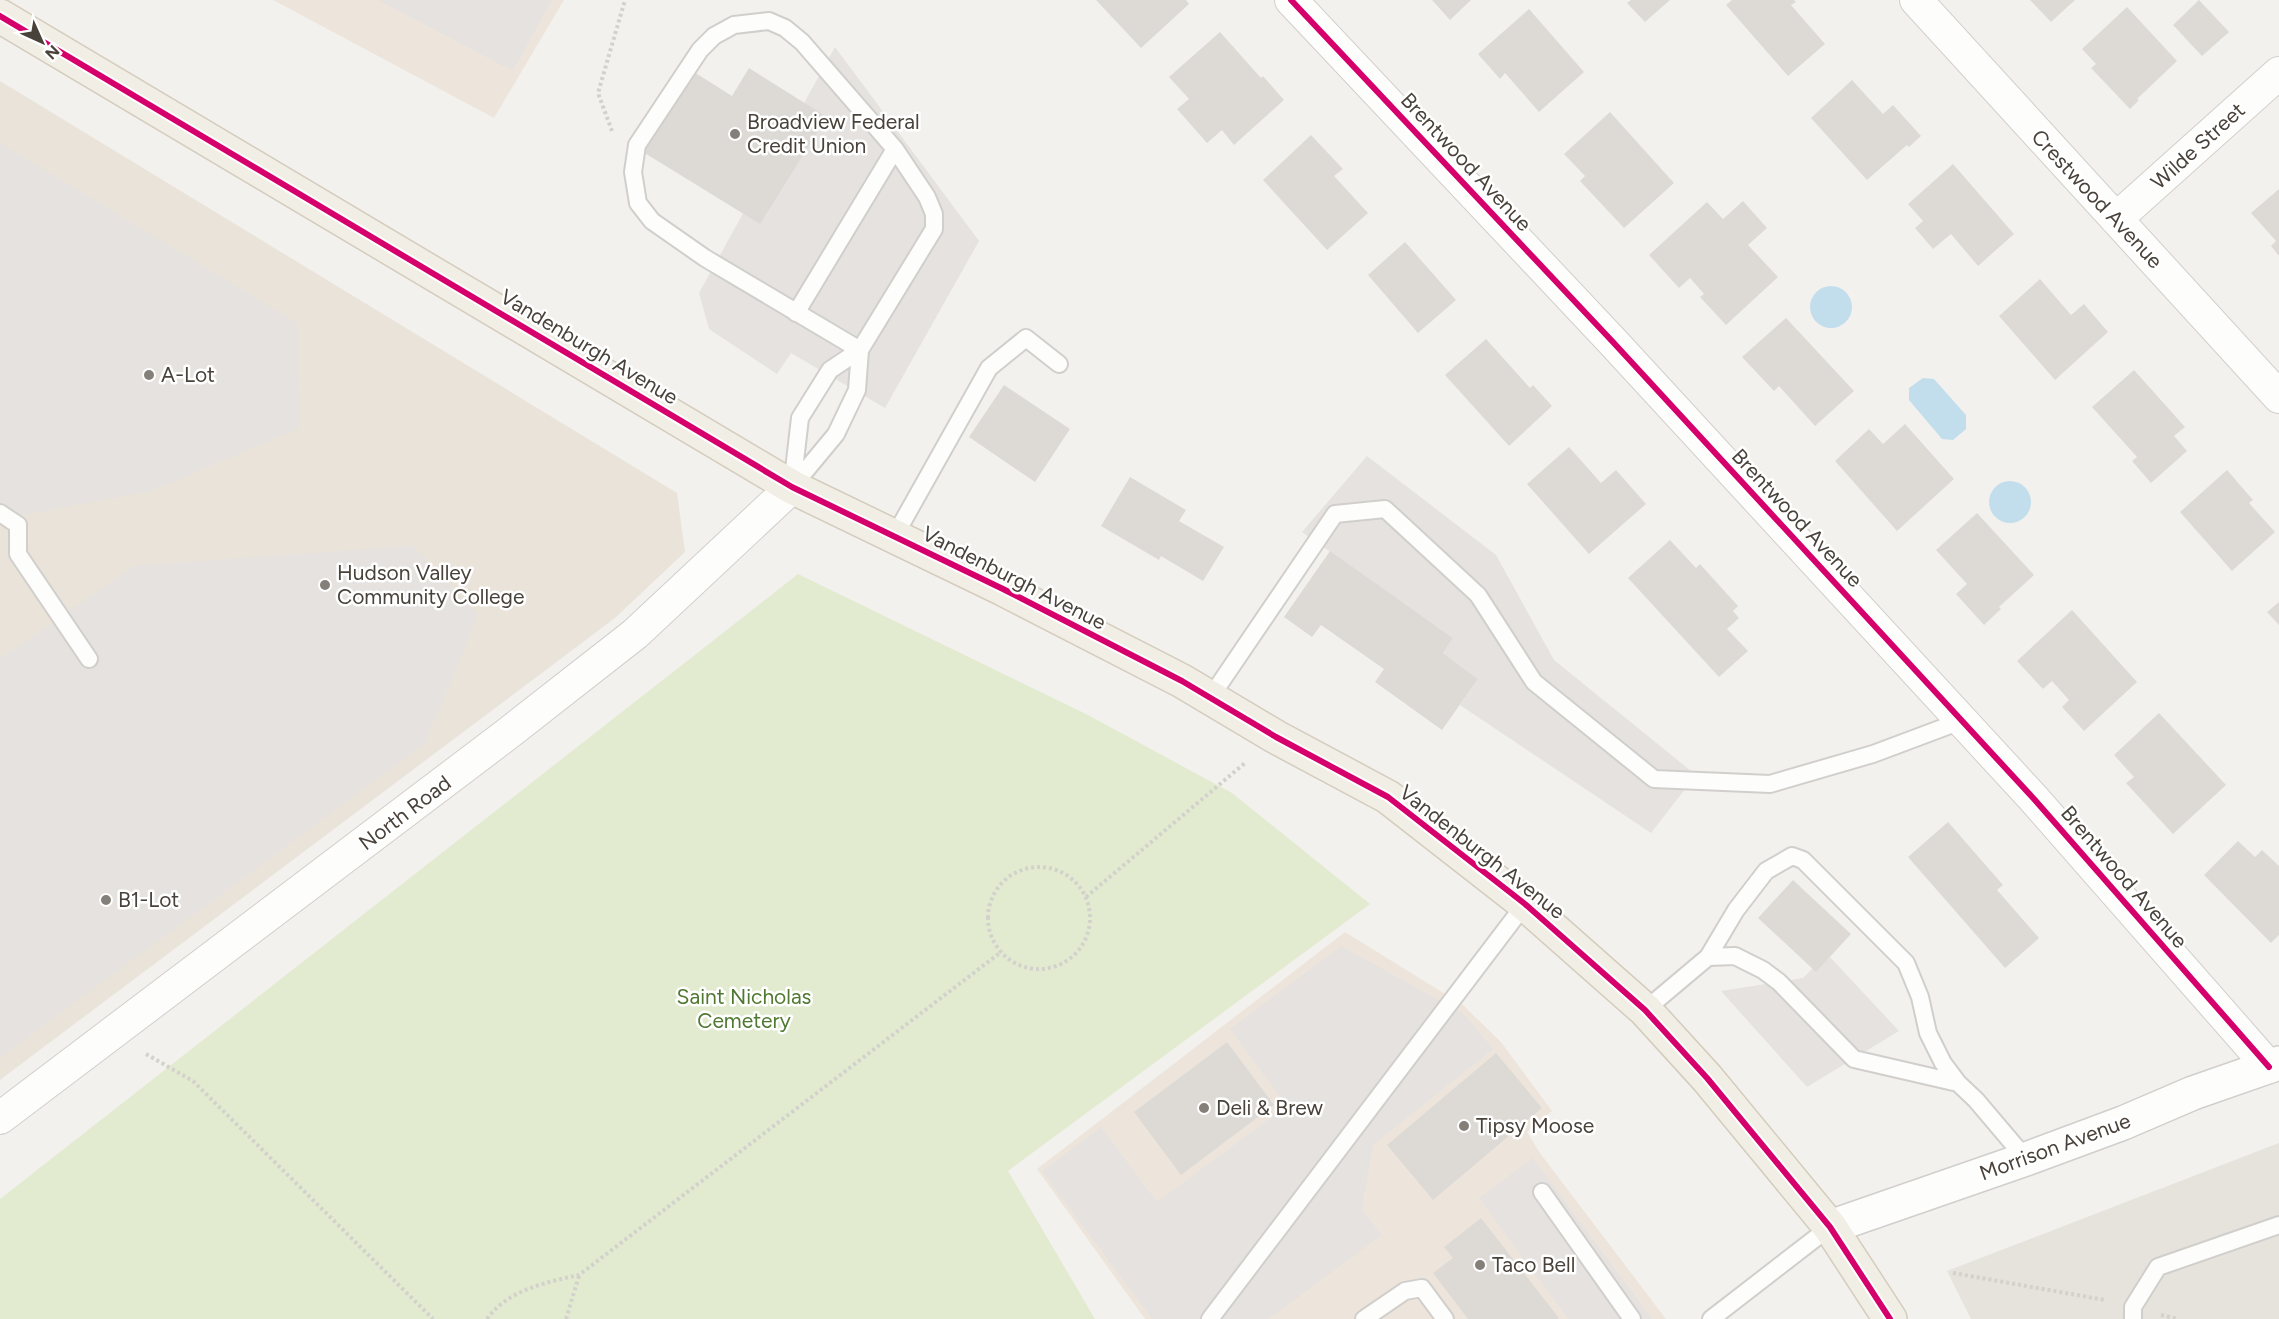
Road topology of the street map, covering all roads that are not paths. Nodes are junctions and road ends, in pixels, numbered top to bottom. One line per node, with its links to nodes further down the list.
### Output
1 (1291, 0): 16 (street, Brentwood Avenue)
2 (1916, 0): 6 (street, Crestwood Avenue)
3 (0, 16): 11 (main road, Vandenburgh Avenue)
4 (2279, 73): 6 (street, Wilde Street)
5 (895, 149): 7 (lane); 7 (lane); 8 (lane)
6 (2116, 219): 10 (street, Crestwood Avenue)
7 (796, 313): 8 (lane)
8 (860, 350): 11 (lane); 11 (lane)
9 (1059, 364): 13 (lane)
10 (2279, 397)
11 (792, 487): 13 (main road, Vandenburgh Avenue); 22 (street, North Road)
12 (0, 513): 14 (lane)
13 (894, 537): 15 (main road, Vandenburgh Avenue)
14 (89, 659)
15 (1210, 698): 16 (lane); 17 (main road, Vandenburgh Avenue)
16 (1961, 721): 20 (street, Brentwood Avenue)
17 (1525, 904): 19 (main road, Vandenburgh Avenue); 27 (lane)
18 (1708, 957): 19 (lane); 21 (lane); 21 (lane)
19 (1645, 1010): 26 (main road, Vandenburgh Avenue)
20 (2274, 1065): 23 (street, Morrison Avenue)
21 (1958, 1083): 23 (lane)
22 (0, 1119)
23 (2026, 1159): 26 (street, Morrison Avenue)
24 (1542, 1192): 30 (lane)
25 (2279, 1225): 33 (lane)
26 (1830, 1227): 31 (lane); 32 (main road, Vandenburgh Avenue)
27 (1210, 1319)
28 (1364, 1319): 29 (lane)
29 (1445, 1319)
30 (1632, 1319)
31 (1711, 1319)
32 (1890, 1319)
33 (2133, 1319)

